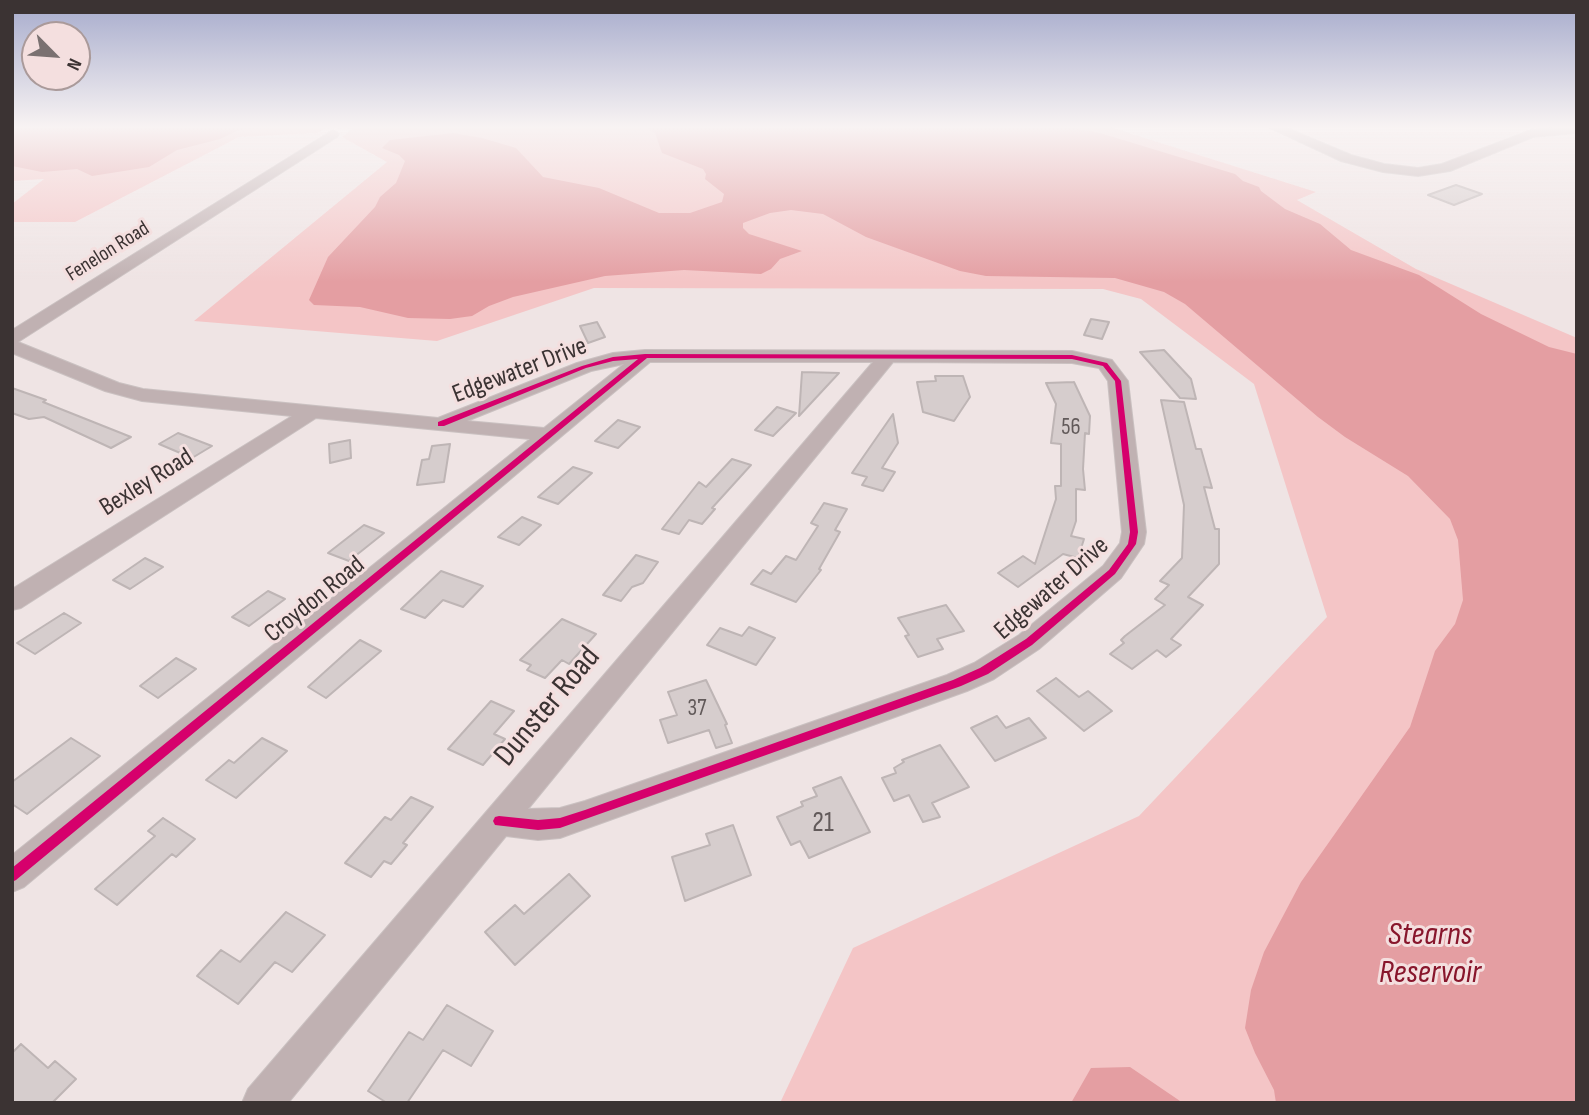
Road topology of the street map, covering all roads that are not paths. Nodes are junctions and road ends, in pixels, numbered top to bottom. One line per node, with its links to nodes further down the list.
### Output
1 (264, 178): 2 (street, Fenelon Road)
2 (12, 338)
3 (12, 346): 6 (street, Edgewater Drive)
4 (645, 356): 5 (street, Edgewater Drive); 7 (street, Edgewater Drive); 8 (street, Croydon Road)
5 (887, 357): 10 (street, Dunster Road); 10 (street, Edgewater Drive)
6 (312, 412): 7 (street, Edgewater Drive); 9 (street, Bexley Road)
7 (441, 424): 8 (street, Edgewater Drive)
8 (549, 435): 11 (street, Croydon Road)
9 (12, 601)
10 (499, 821): 12 (street, Dunster Road)
11 (12, 876)
12 (262, 1103)

